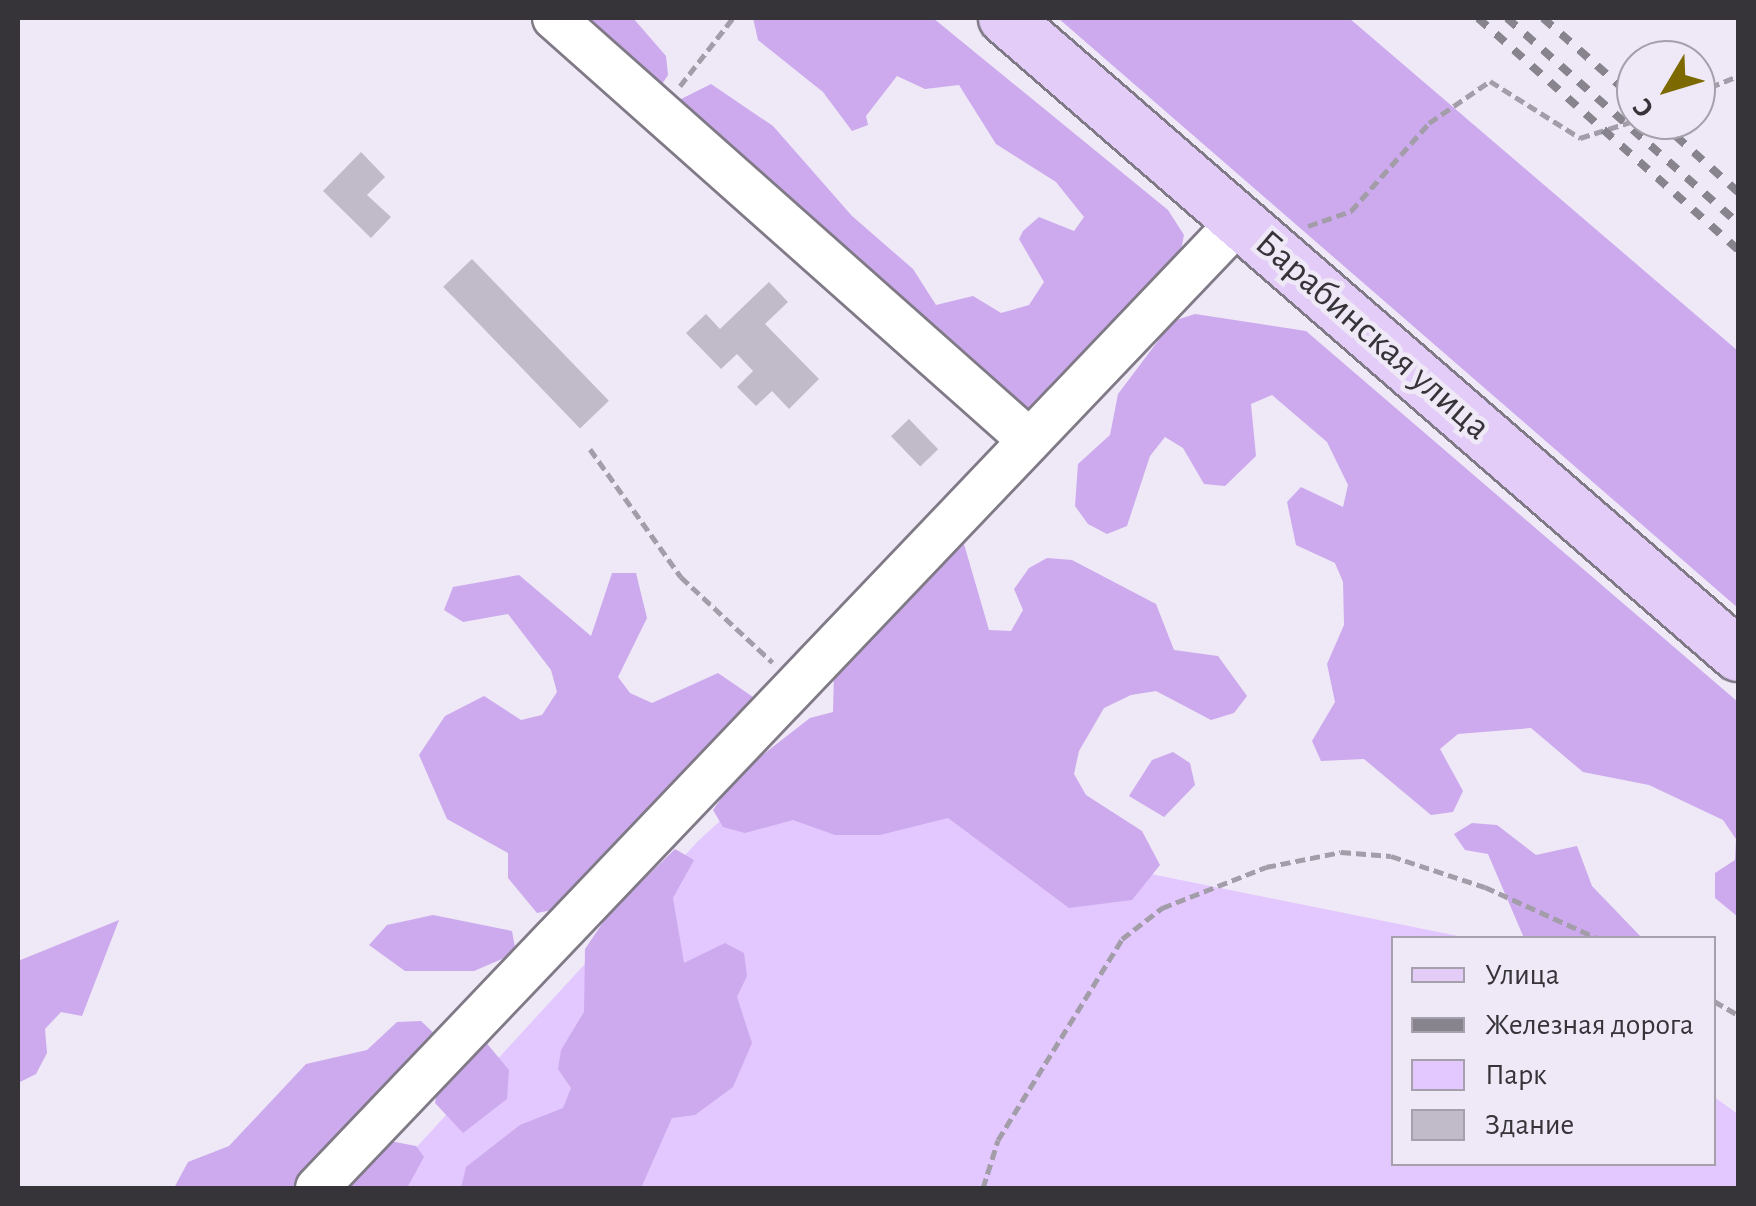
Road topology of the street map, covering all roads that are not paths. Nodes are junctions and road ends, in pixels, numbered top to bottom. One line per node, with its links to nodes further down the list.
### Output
1 (554, 18): 4 (street)
2 (1005, 18): 3 (main road, Барабинская улица)
3 (1245, 224): 4 (street); 5 (main road, Барабинская улица)
4 (1029, 440): 6 (street)
5 (1738, 655)
6 (316, 1188)

